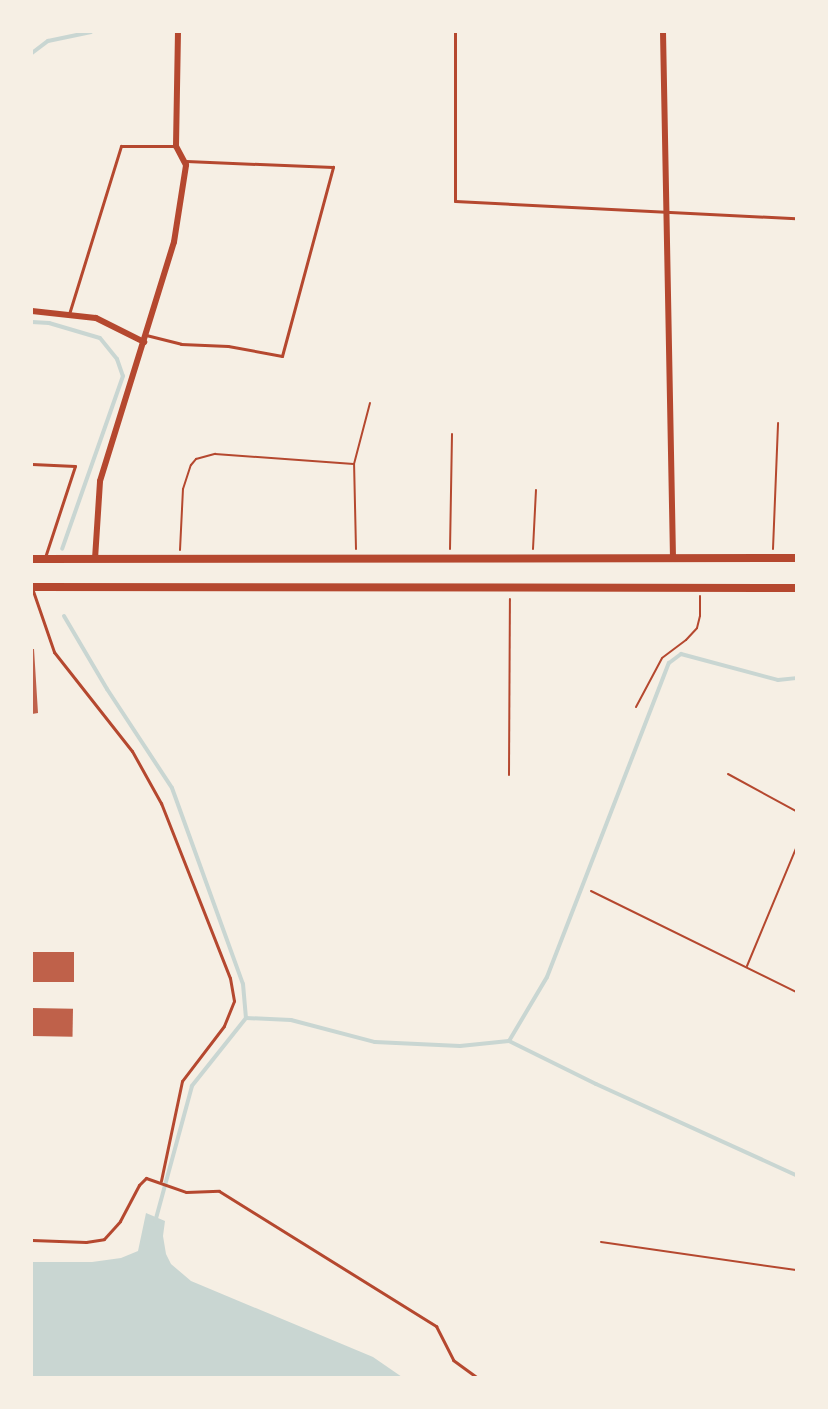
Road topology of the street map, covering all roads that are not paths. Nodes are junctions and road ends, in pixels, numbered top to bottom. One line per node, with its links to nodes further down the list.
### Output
1 (178, 32): 4 (street)
2 (455, 32): 6 (lane)
3 (663, 32): 12 (street)
4 (176, 146): 5 (street); 8 (lane)
5 (183, 161): 9 (street); 9 (lane)
6 (796, 218)
7 (32, 311): 8 (street)
8 (68, 316): 10 (street)
9 (146, 335): 10 (street)
10 (144, 342): 16 (street)
11 (32, 464): 15 (lane)
12 (673, 558): 13 (main road); 16 (main road)
13 (796, 558)
14 (32, 559): 15 (main road)
15 (49, 559): 16 (main road)
16 (95, 559)
17 (32, 588): 18 (main road); 19 (lane)
18 (796, 588)
19 (160, 1182): 20 (lane); 21 (lane)
20 (32, 1240)
21 (478, 1377)

